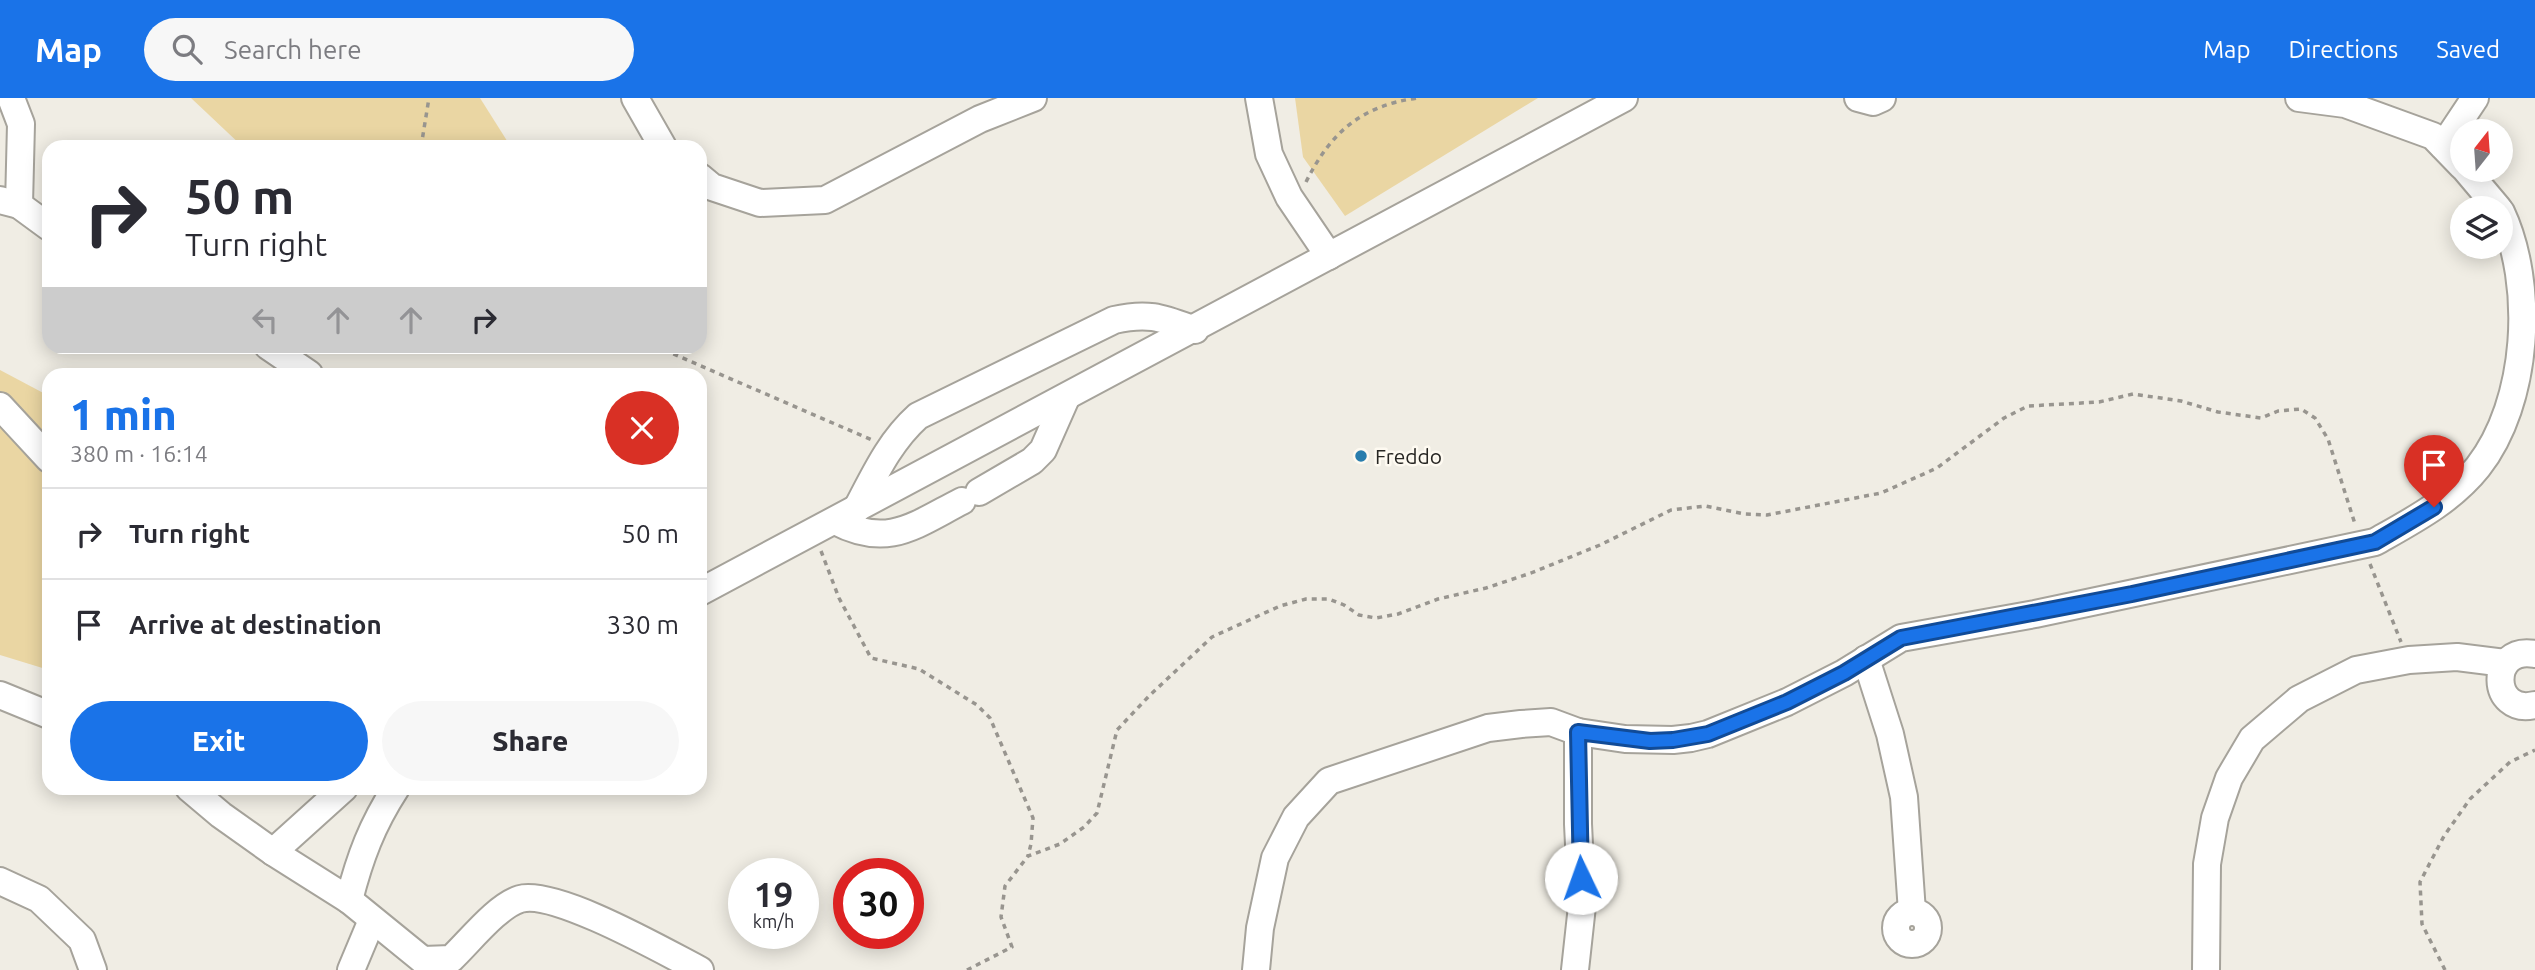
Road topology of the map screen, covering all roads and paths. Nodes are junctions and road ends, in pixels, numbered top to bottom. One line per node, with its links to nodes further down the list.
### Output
1 (10, 98): 20 (street)
2 (429, 98): 12 (path)
3 (635, 98): 13 (street)
4 (1033, 98): 17 (street)
5 (1259, 98): 19 (street)
6 (1417, 98): 19 (path)
7 (1624, 98): 23 (street)
8 (1858, 98): 9 (street)
9 (1882, 98)
10 (2299, 98): 14 (street)
11 (2475, 98): 14 (street)
12 (422, 140)
13 (659, 140)
14 (2443, 146): 15 (street)
15 (2450, 153)
16 (2476, 182): 18 (street)
17 (707, 183)
18 (2488, 196)
19 (1289, 197): 23 (street)
20 (9, 203): 21 (street)
21 (42, 223)
22 (2513, 239): 35 (street)
23 (1329, 256): 24 (street)
24 (1195, 330): 30 (street); 32 (street)
25 (280, 354): 27 (street)
26 (673, 354): 28 (path)
27 (300, 368)
28 (706, 368)
29 (707, 369): 32 (path)
30 (1066, 398): 34 (street); 34 (street)
31 (0, 406): 33 (street)
32 (890, 448): 34 (street)
33 (42, 451)
34 (835, 521): 36 (street); 50 (path)
35 (2362, 545): 38 (street); 39 (path); 50 (path)
36 (707, 588)
37 (2535, 654): 40 (street)
38 (1866, 659): 44 (street); 53 (street)
39 (2409, 660): 40 (street); 62 (street)
40 (2505, 663): 42 (street)
41 (0, 695): 43 (street)
42 (2535, 705)
43 (42, 712)
44 (1578, 732): 60 (street); 61 (street)
45 (2535, 750): 63 (path)
46 (197, 795): 49 (street)
47 (336, 795): 49 (street)
48 (392, 795): 52 (street)
49 (273, 852): 52 (street)
50 (1028, 856): 59 (path)
51 (0, 881): 56 (street)
52 (349, 900): 54 (street)
53 (1912, 912)
54 (372, 920): 55 (street); 57 (street)
55 (429, 965): 58 (street)
56 (93, 970)
57 (351, 970)
58 (700, 970)
59 (967, 970)
60 (1256, 970)
61 (1575, 970)
62 (2206, 970)
63 (2445, 970)

